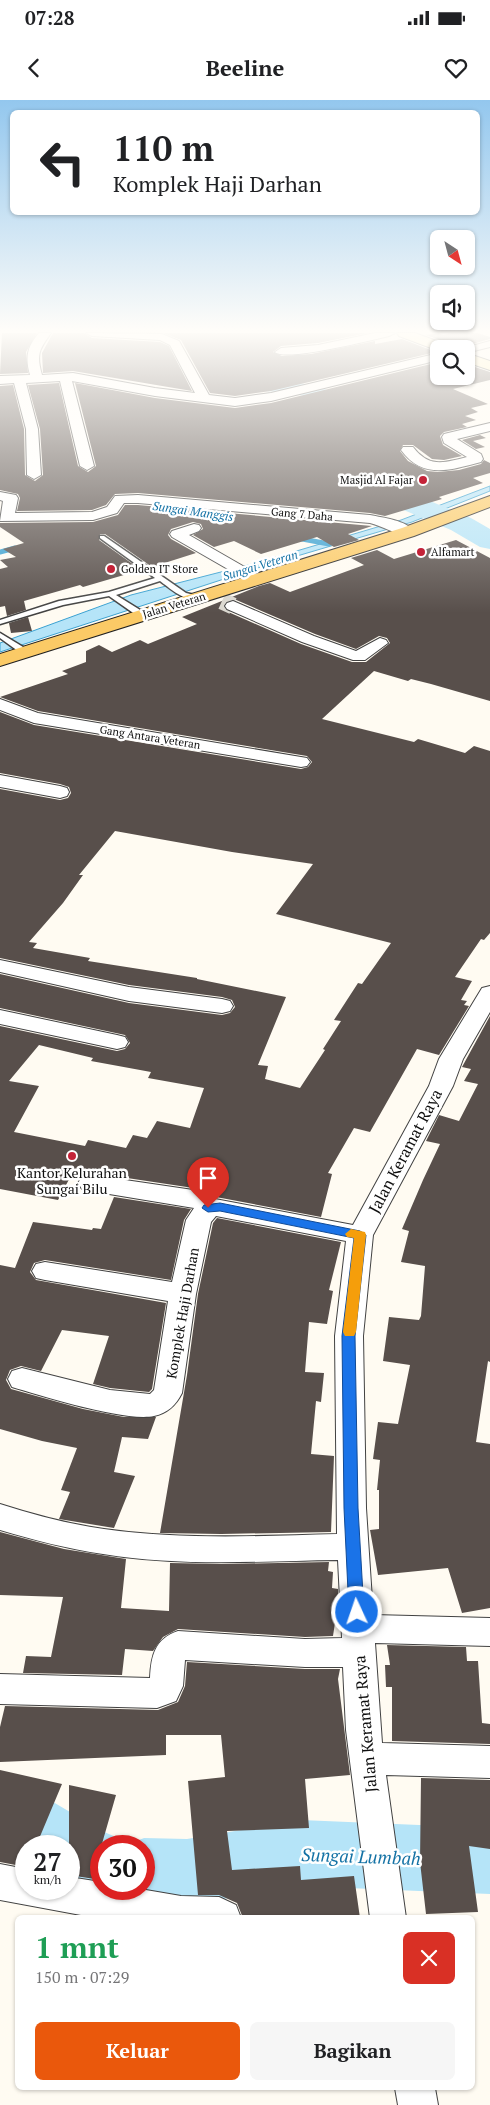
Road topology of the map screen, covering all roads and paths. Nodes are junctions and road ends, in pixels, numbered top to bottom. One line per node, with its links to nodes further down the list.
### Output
1 (31, 427): 6 (street)
2 (77, 427): 5 (street)
3 (490, 427): 4 (street)
4 (408, 450)
5 (87, 466)
6 (34, 475)
7 (0, 496): 9 (street)
8 (490, 501): 11 (main road, Jalan Veteran)
9 (4, 518): 11 (street, Gang 7 Daha)
10 (194, 528): 13 (street)
11 (398, 528): 13 (main road, Jalan Veteran)
12 (102, 537): 14 (lane)
13 (252, 577): 16 (main road, Jalan Veteran)
14 (162, 580): 15 (lane); 16 (lane)
15 (110, 594): 17 (lane); 18 (lane)
16 (209, 599): 17 (main road, Jalan Veteran); 20 (street)
17 (137, 612): 21 (main road, Jalan Veteran)
18 (0, 622)
19 (2, 637): 21 (lane)
20 (380, 643)
21 (21, 649): 22 (main road, Jalan Veteran)
22 (0, 660)
23 (0, 704): 24 (street, Gang Antara Veteran)
24 (301, 762)
25 (0, 781): 26 (street)
26 (60, 792)
27 (0, 966): 29 (street)
28 (490, 993): 34 (street, Jalan Keramat Raya)
29 (222, 1006)
30 (0, 1017): 31 (street)
31 (117, 1042)
32 (91, 1183): 33 (street)
33 (208, 1208): 34 (street); 36 (street, Komplek Haji Darhan)
34 (360, 1235): 39 (street, Jalan Keramat Raya)
35 (45, 1271): 36 (street)
36 (183, 1294): 37 (street, Komplek Haji Darhan)
37 (22, 1379)
38 (0, 1517): 39 (street)
39 (353, 1547): 41 (street, Jalan Keramat Raya)
40 (490, 1632): 41 (street)
41 (358, 1641): 42 (street); 43 (street, Jalan Keramat Raya)
42 (0, 1689)
43 (367, 1758): 44 (street); 49 (street, Jalan Keramat Raya)
44 (490, 1762)
45 (0, 1882): 46 (street)
46 (15, 1885)
47 (80, 1896): 48 (street)
48 (219, 1915)
49 (388, 1915)
50 (415, 2090): 51 (street)
51 (418, 2105)

